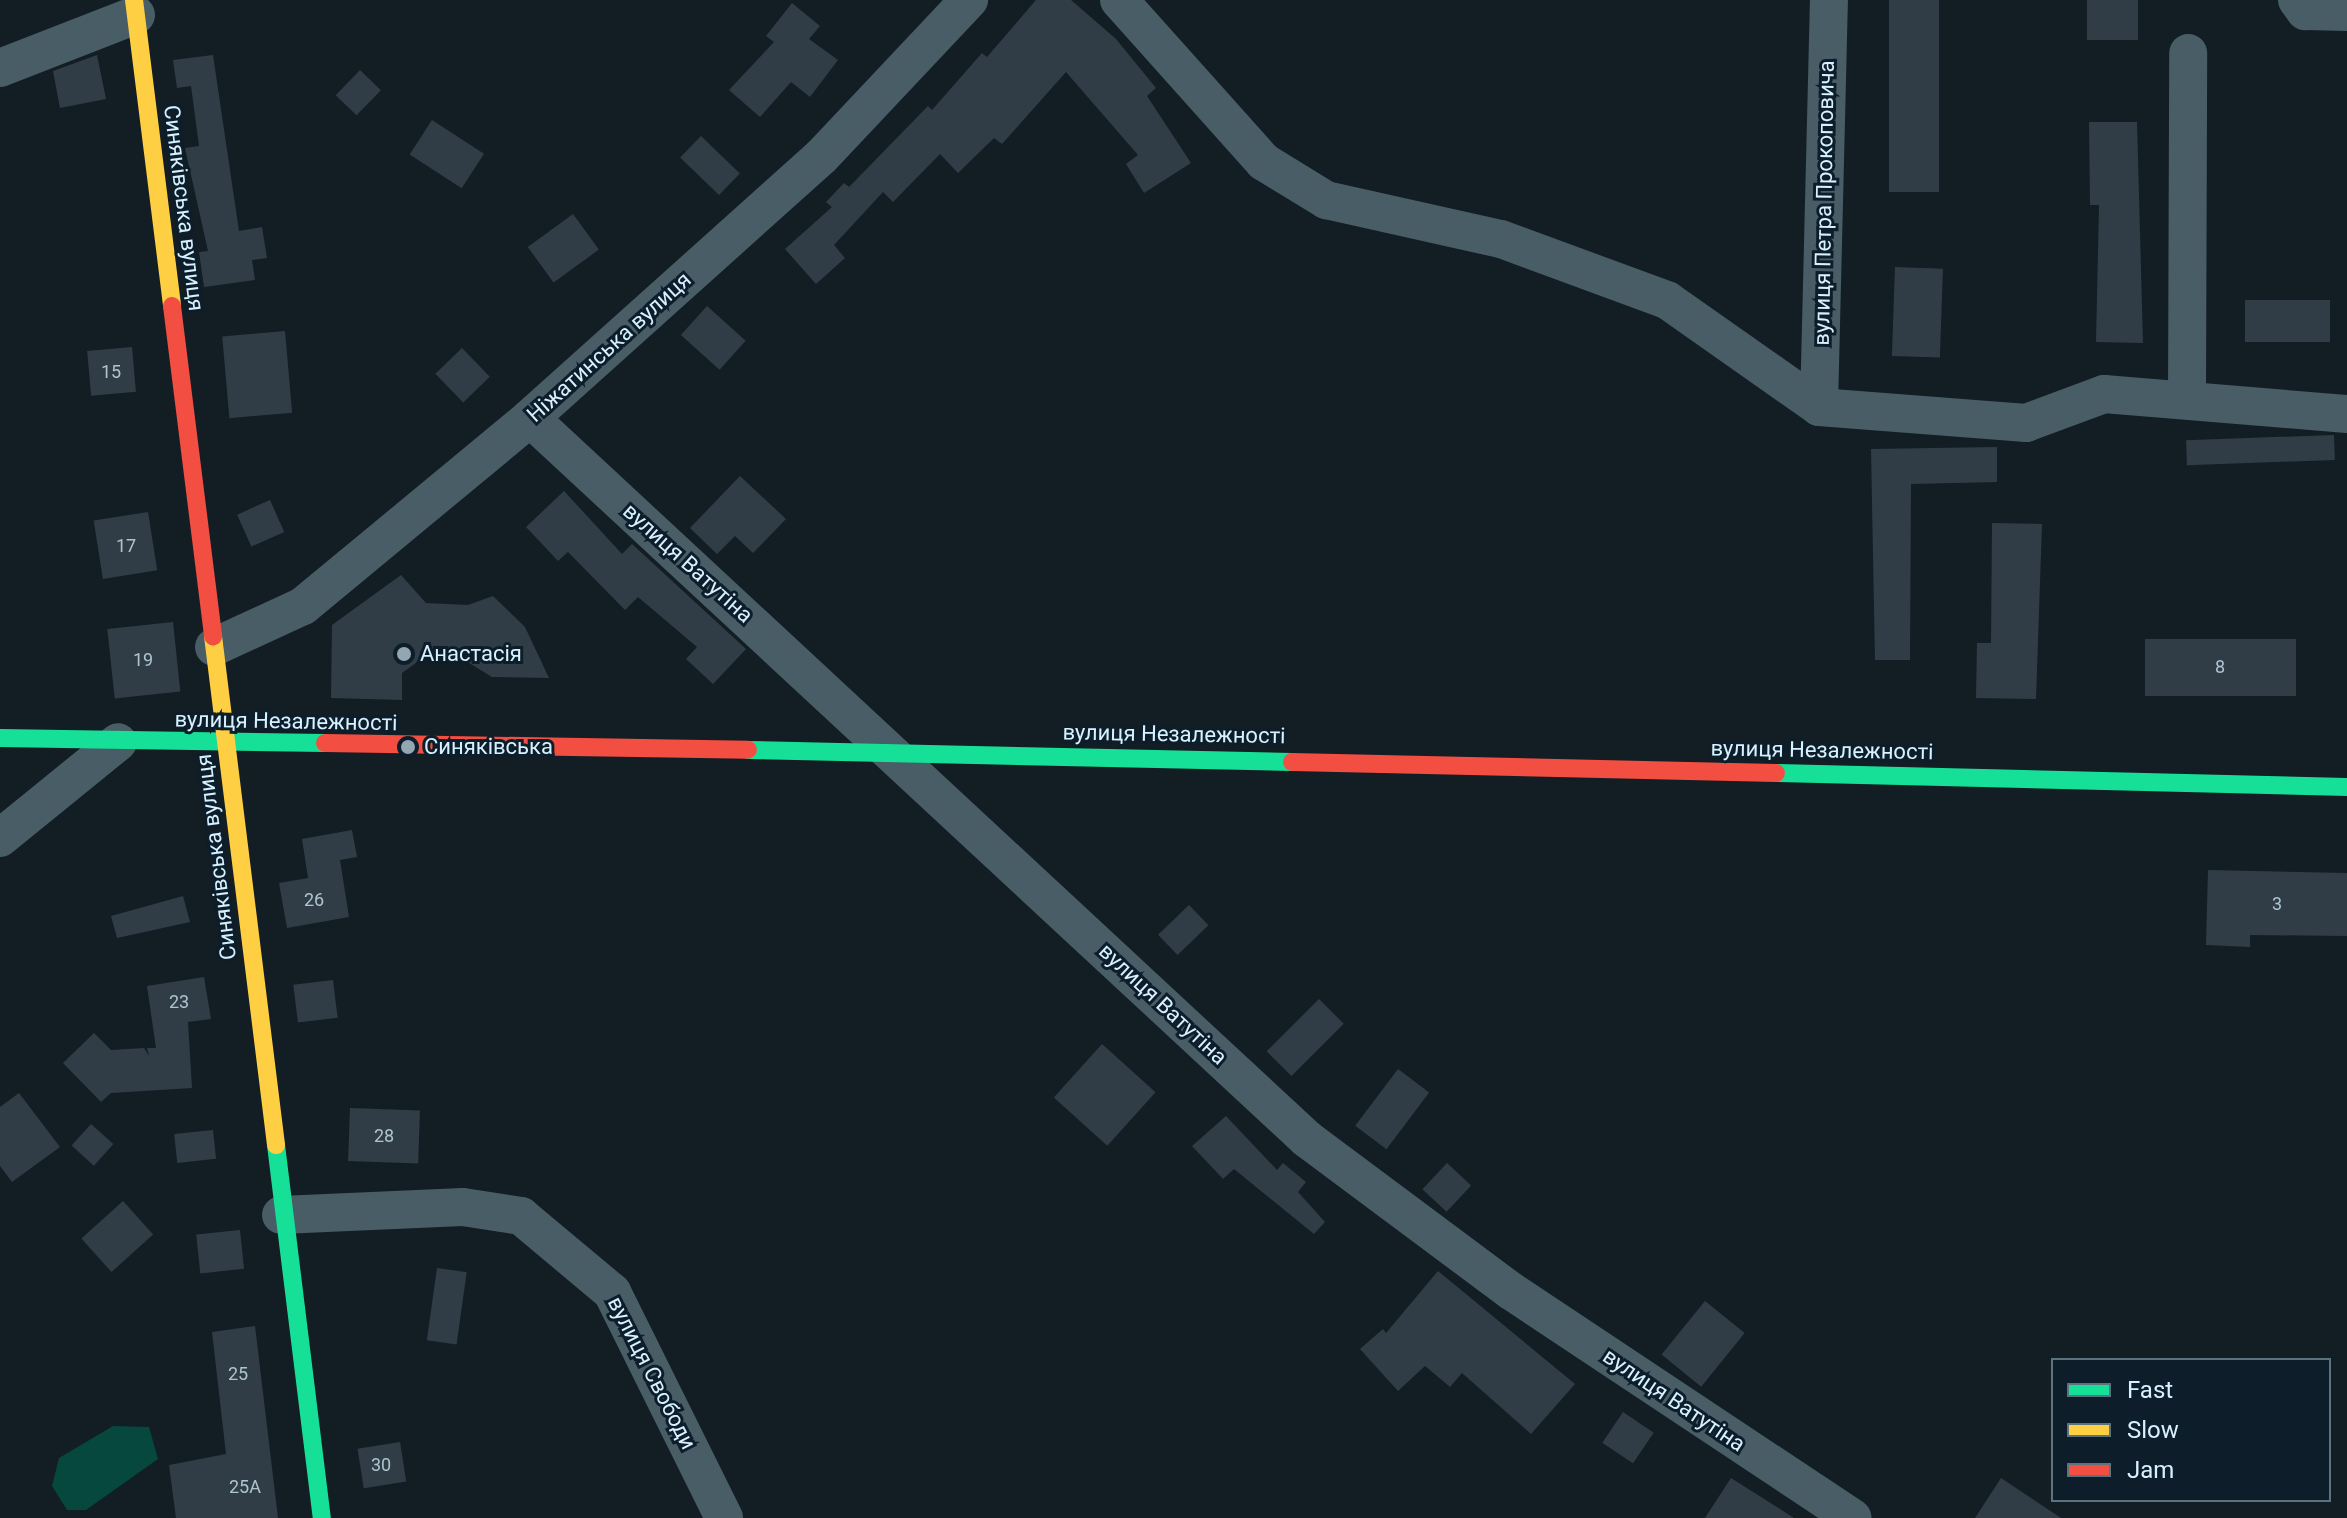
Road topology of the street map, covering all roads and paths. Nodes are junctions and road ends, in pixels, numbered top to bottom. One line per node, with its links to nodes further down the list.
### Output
1 (969, 0): 12 (street, Ніжатинська вулиця)
2 (1119, 0): 10 (street)
3 (1829, 0): 10 (street, вулиця Петра Прокоповича)
4 (2297, 0): 6 (street)
5 (135, 7): 8 (street); 13 (street, Синяківська вулиця)
6 (2347, 12)
7 (2188, 53): 9 (street)
8 (0, 68)
9 (2187, 398): 10 (street); 11 (street)
10 (1819, 407)
11 (2347, 414)
12 (530, 418): 13 (street, Ніжатинська вулиця); 17 (street, вулиця Ватутіна)
13 (214, 647): 16 (street, Синяківська вулиця)
14 (0, 738): 15 (street, вулиця Незалежності)
15 (118, 742): 16 (street, вулиця Незалежності); 19 (street)
16 (227, 746): 17 (street, вулиця Незалежності); 20 (street, Синяківська вулиця)
17 (894, 752): 18 (street, вулиця Незалежності); 23 (street, вулиця Ватутіна)
18 (2347, 787)
19 (0, 838)
20 (281, 1215): 21 (street, Синяківська вулиця); 22 (street, вулиця Свободи)
21 (322, 1518)
22 (724, 1518)
23 (1853, 1518)

